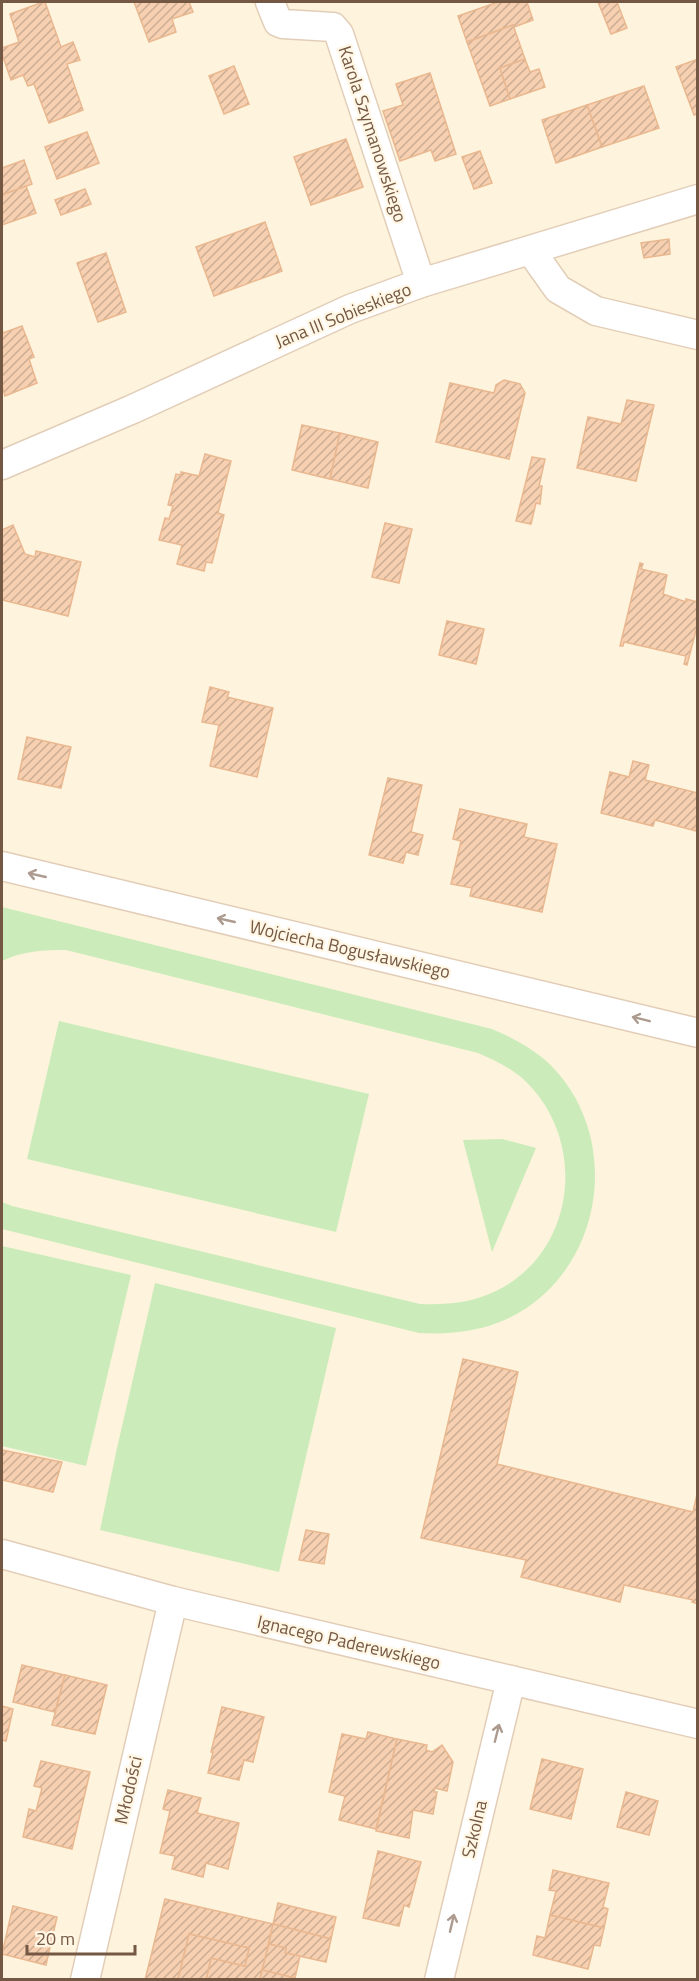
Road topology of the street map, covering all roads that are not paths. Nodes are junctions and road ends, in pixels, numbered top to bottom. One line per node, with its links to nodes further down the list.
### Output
1 (270, 2): 4 (street, Karola Szymanowskiego)
2 (698, 200): 3 (street, Jana III Sobieskiego)
3 (531, 251): 4 (street, Jana III Sobieskiego); 5 (street)
4 (421, 283): 6 (street, Jana III Sobieskiego)
5 (698, 335)
6 (2, 465)
7 (2, 866): 8 (street, Wojciecha Bogusławskiego, one-way to 7)
8 (698, 1033)
9 (2, 1554): 10 (street, Ignacego Paderewskiego)
10 (173, 1601): 11 (street, Ignacego Paderewskiego); 13 (street, Młodości)
11 (511, 1680): 12 (street, Ignacego Paderewskiego); 14 (street, Szkolna, one-way to 11)
12 (698, 1724)
13 (85, 1980)
14 (439, 1980)

